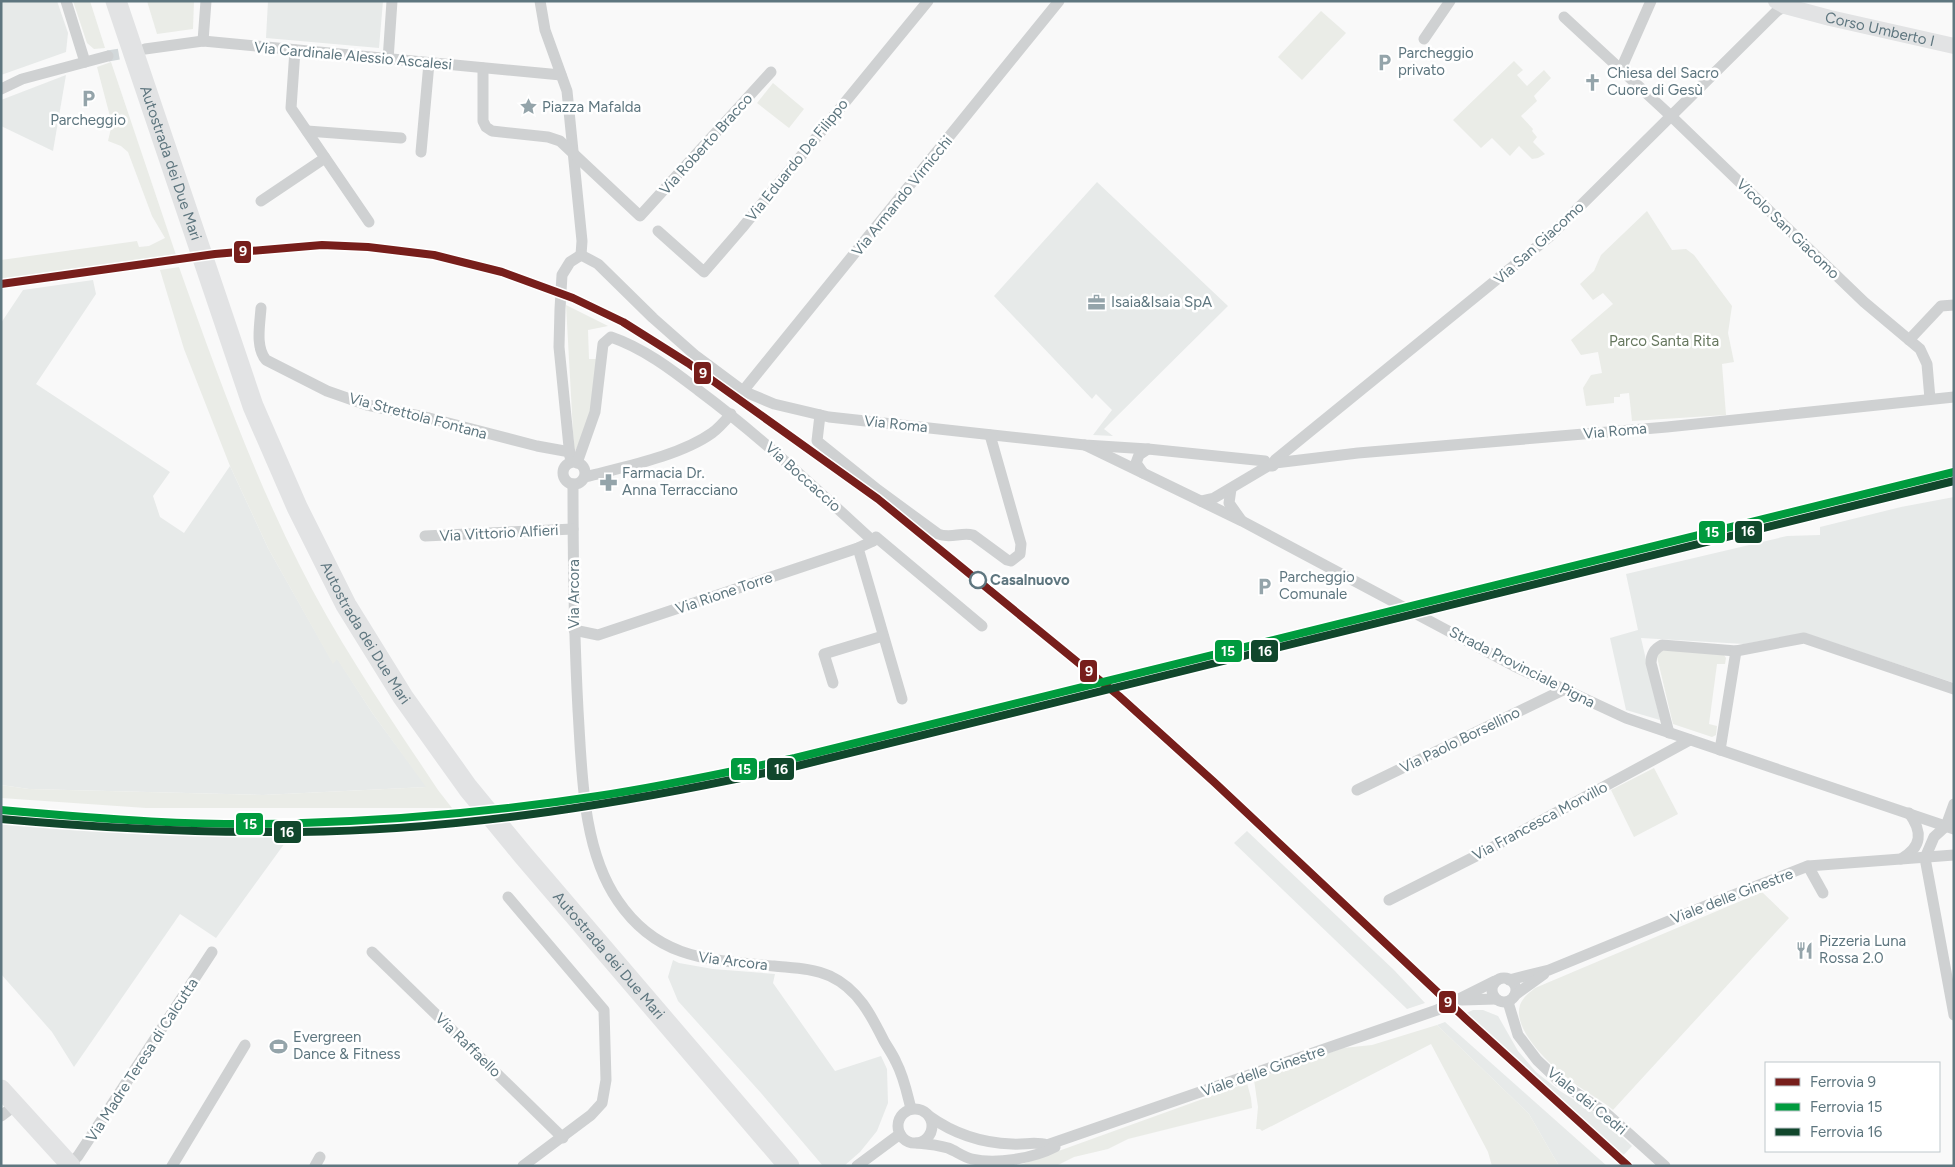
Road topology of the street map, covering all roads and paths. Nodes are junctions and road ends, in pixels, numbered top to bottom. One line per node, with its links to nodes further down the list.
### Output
1 (66, 1): 20 (street)
2 (102, 1): 36 (highway, Autostrada dei Due Mari)
3 (116, 1): 36 (highway, Autostrada dei Due Mari)
4 (206, 1): 14 (street)
5 (392, 1): 19 (street)
6 (540, 1): 25 (street)
7 (928, 1): 35 (street, Via Eduardo De Filippo)
8 (1060, 1): 41 (street, Via Armando Virnicchi)
9 (1450, 1): 13 (street)
10 (1651, 1): 23 (street)
11 (1780, 4): 15 (main road, Corso Umberto I); 27 (street, Via San Giacomo)
12 (1564, 17): 23 (street, Vicolo San Giacomo)
13 (1424, 40)
14 (203, 41): 16 (street, Via Cardinale Alessio Ascalesi); 17 (street, Via Cardinale Alessio Ascalesi)
15 (1954, 46)
16 (145, 49)
17 (295, 50): 19 (street, Via Cardinale Alessio Ascalesi); 28 (street)
18 (108, 56): 20 (street)
19 (388, 60): 21 (street, Via Cardinale Alessio Ascalesi)
20 (85, 62): 26 (street)
21 (429, 63): 22 (street, Via Cardinale Alessio Ascalesi); 30 (street)
22 (483, 68): 25 (street, Via Cardinale Alessio Ascalesi); 31 (street)
23 (1621, 69): 27 (street, Vicolo San Giacomo)
24 (771, 72): 31 (street, Via Roberto Bracco)
25 (561, 75): 31 (street)
26 (1, 89)
27 (1672, 117): 40 (street, Vicolo San Giacomo); 50 (street, Via San Giacomo)
28 (307, 131): 29 (street); 32 (street)
29 (401, 138)
30 (421, 152)
31 (574, 152): 37 (street)
32 (325, 158): 33 (street); 34 (street)
33 (261, 201)
34 (369, 222)
35 (658, 232)
36 (189, 240): 76 (highway, Autostrada dei Due Mari)
37 (581, 255): 41 (street, Via Roma); 49 (street, Via Arcora)
38 (1954, 305): 40 (street)
39 (261, 308): 49 (street, Via Strettola Fontana)
40 (1909, 340): 43 (street, Vicolo San Giacomo)
41 (743, 391): 45 (street, Via Roma)
42 (1954, 397): 43 (street, Via Roma)
43 (1930, 399): 50 (street, Via Roma)
44 (732, 414): 49 (street, Via Boccaccio); 52 (street); 59 (street, Via Boccaccio)
45 (820, 415): 46 (street, Via Roma); 46 (street)
46 (990, 435): 47 (street, Via Roma)
47 (1084, 445): 48 (street, Via Roma); 51 (street, Strada Provinciale Pigna)
48 (1148, 449): 50 (street, Via Roma); 51 (street)
49 (572, 459): 52 (street, Via Arcora); 53 (street, Via Arcora)
50 (1271, 462): 54 (street, Via Roma)
51 (1143, 473): 55 (street, Strada Provinciale Pigna)
52 (585, 477): 53 (street)
53 (573, 484): 57 (street, Via Arcora)
54 (1231, 489): 55 (street, Via Roma); 56 (street)
55 (1201, 501): 56 (street, Strada Provinciale Pigna)
56 (1242, 521): 67 (street, Strada Provinciale Pigna)
57 (573, 529): 58 (street, Via Vittorio Alfieri); 62 (street, Via Arcora)
58 (425, 536)
59 (874, 541): 60 (street, Via Rione Torre); 61 (street, Via Boccaccio)
60 (858, 548): 62 (street, Via Rione Torre); 63 (street)
61 (982, 626)
62 (574, 630): 96 (street, Via Arcora)
63 (883, 636): 65 (street); 68 (street)
64 (1736, 651): 66 (street); 69 (street); 71 (street)
65 (833, 683)
66 (1954, 689)
67 (1563, 690): 69 (street, Strada Provinciale Pigna); 72 (street, Via Paolo Borsellino)
68 (902, 699)
69 (1670, 733): 70 (street, Strada Provinciale Pigna)
70 (1690, 740): 71 (street, Strada Provinciale Pigna); 83 (street, Via Francesca Morvillo)
71 (1720, 750): 74 (street, Strada Provinciale Pigna)
72 (1357, 790)
73 (1954, 804): 75 (street)
74 (1909, 813): 75 (street, Strada Provinciale Pigna); 79 (street)
75 (1950, 827): 78 (street)
76 (492, 829): 106 (highway, Autostrada dei Due Mari); 107 (highway, Autostrada dei Due Mari)
77 (1954, 855): 78 (street, Viale delle Ginestre)
78 (1925, 858): 79 (street, Viale delle Ginestre); 92 (street)
79 (1900, 860): 80 (street, Viale delle Ginestre)
80 (1808, 866): 81 (street); 86 (street, Viale delle Ginestre)
81 (1823, 892)
82 (508, 897): 99 (street)
83 (1389, 900)
84 (212, 952): 103 (street, Via Madre Teresa di Calcutta)
85 (372, 952): 99 (street, Via Raffaello)
86 (1549, 970): 87 (street, Viale delle Ginestre); 89 (street, Viale delle Ginestre)
87 (1510, 980): 88 (street, Viale delle Ginestre); 89 (street)
88 (1495, 982): 90 (street); 91 (street, Viale delle Ginestre)
89 (1511, 998): 90 (street, Viale delle Ginestre); 109 (street, Viale dei Cedri)
90 (1496, 999): 91 (street, Viale delle Ginestre)
91 (1458, 1000): 100 (street, Viale delle Ginestre)
92 (1954, 1015)
93 (245, 1045): 104 (street)
94 (1, 1089): 103 (main road)
95 (4, 1109): 103 (main road)
96 (911, 1109): 97 (street); 98 (street)
97 (929, 1116): 100 (street, Viale delle Ginestre); 101 (street)
98 (900, 1134): 101 (street); 108 (street)
99 (563, 1138): 105 (street)
100 (1067, 1139): 102 (street, Viale delle Ginestre)
101 (917, 1143): 102 (street, Viale delle Ginestre)
102 (975, 1163)
103 (64, 1164)
104 (172, 1166)
105 (523, 1166)
106 (770, 1166)
107 (789, 1166)
108 (857, 1166)
109 (1665, 1166)

